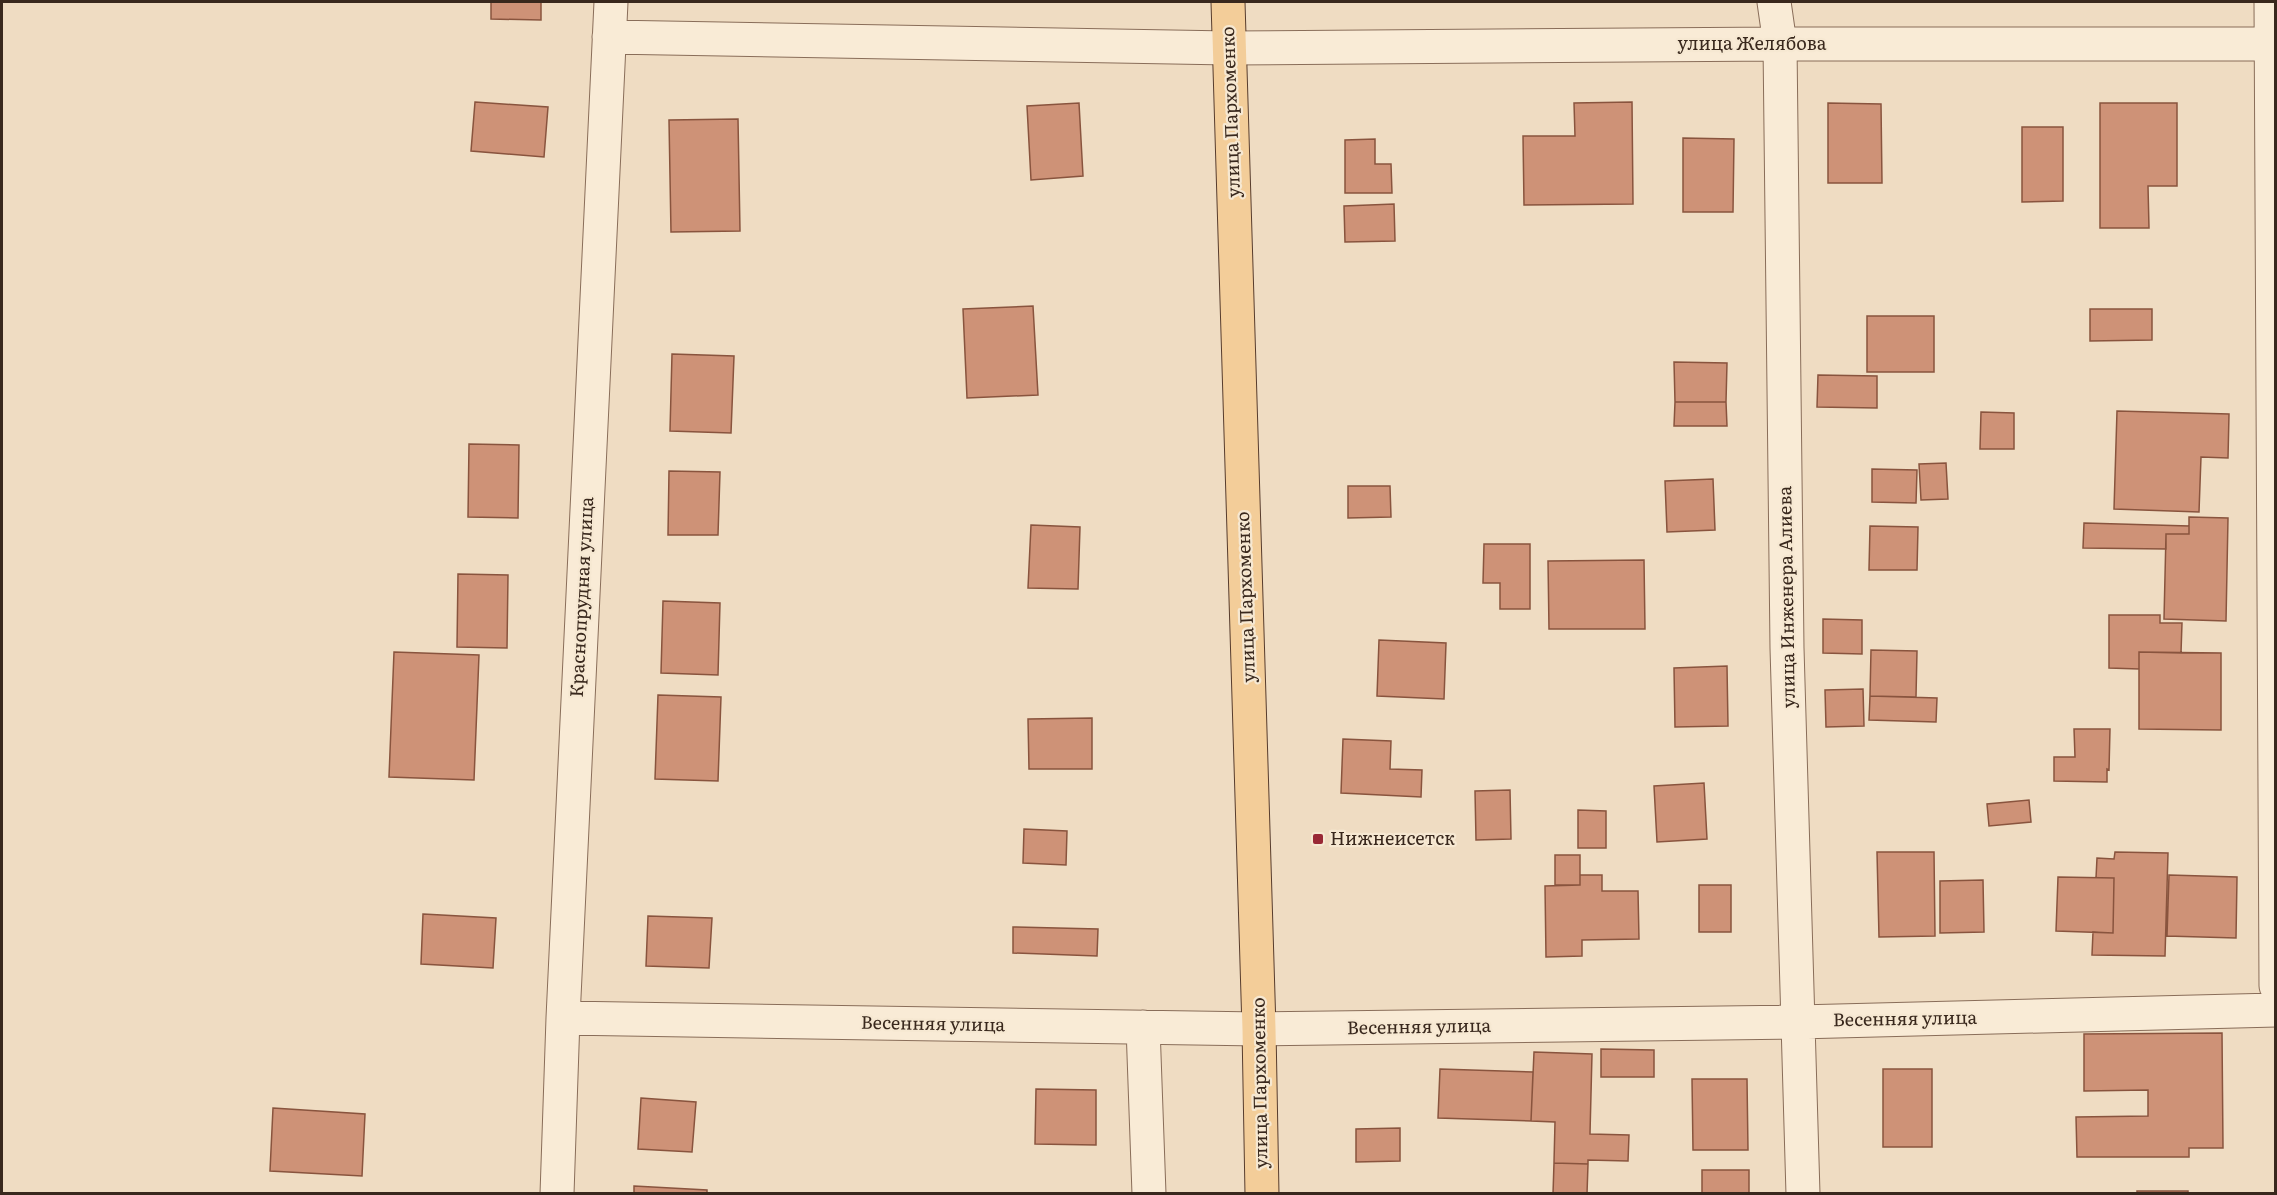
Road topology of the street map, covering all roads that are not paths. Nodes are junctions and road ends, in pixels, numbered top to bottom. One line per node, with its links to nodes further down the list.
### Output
1 (611, 2): 5 (street, Краснопрудная улица)
2 (1228, 2): 8 (main road, улица Пархоменко)
3 (1774, 2): 6 (street, улица Инженера Алиева)
4 (2271, 2): 7 (street)
5 (609, 37): 8 (street, улица Желябова); 11 (street, Краснопрудная улица)
6 (1780, 44): 7 (street, улица Желябова); 8 (street, улица Желябова); 12 (street, улица Инженера Алиева)
7 (2273, 44): 9 (street)
8 (1229, 48): 14 (main road, улица Пархоменко)
9 (2276, 986)
10 (2276, 1010): 12 (street, Весенняя улица)
11 (563, 1018): 13 (street, Весенняя улица); 15 (street, Краснопрудная улица)
12 (1798, 1022): 14 (street, Весенняя улица); 18 (street, улица Инженера Алиева)
13 (1143, 1027): 14 (street, Весенняя улица); 16 (street)
14 (1259, 1029): 17 (main road, улица Пархоменко)
15 (556, 1194)
16 (1149, 1194)
17 (1262, 1194)
18 (1803, 1194)

